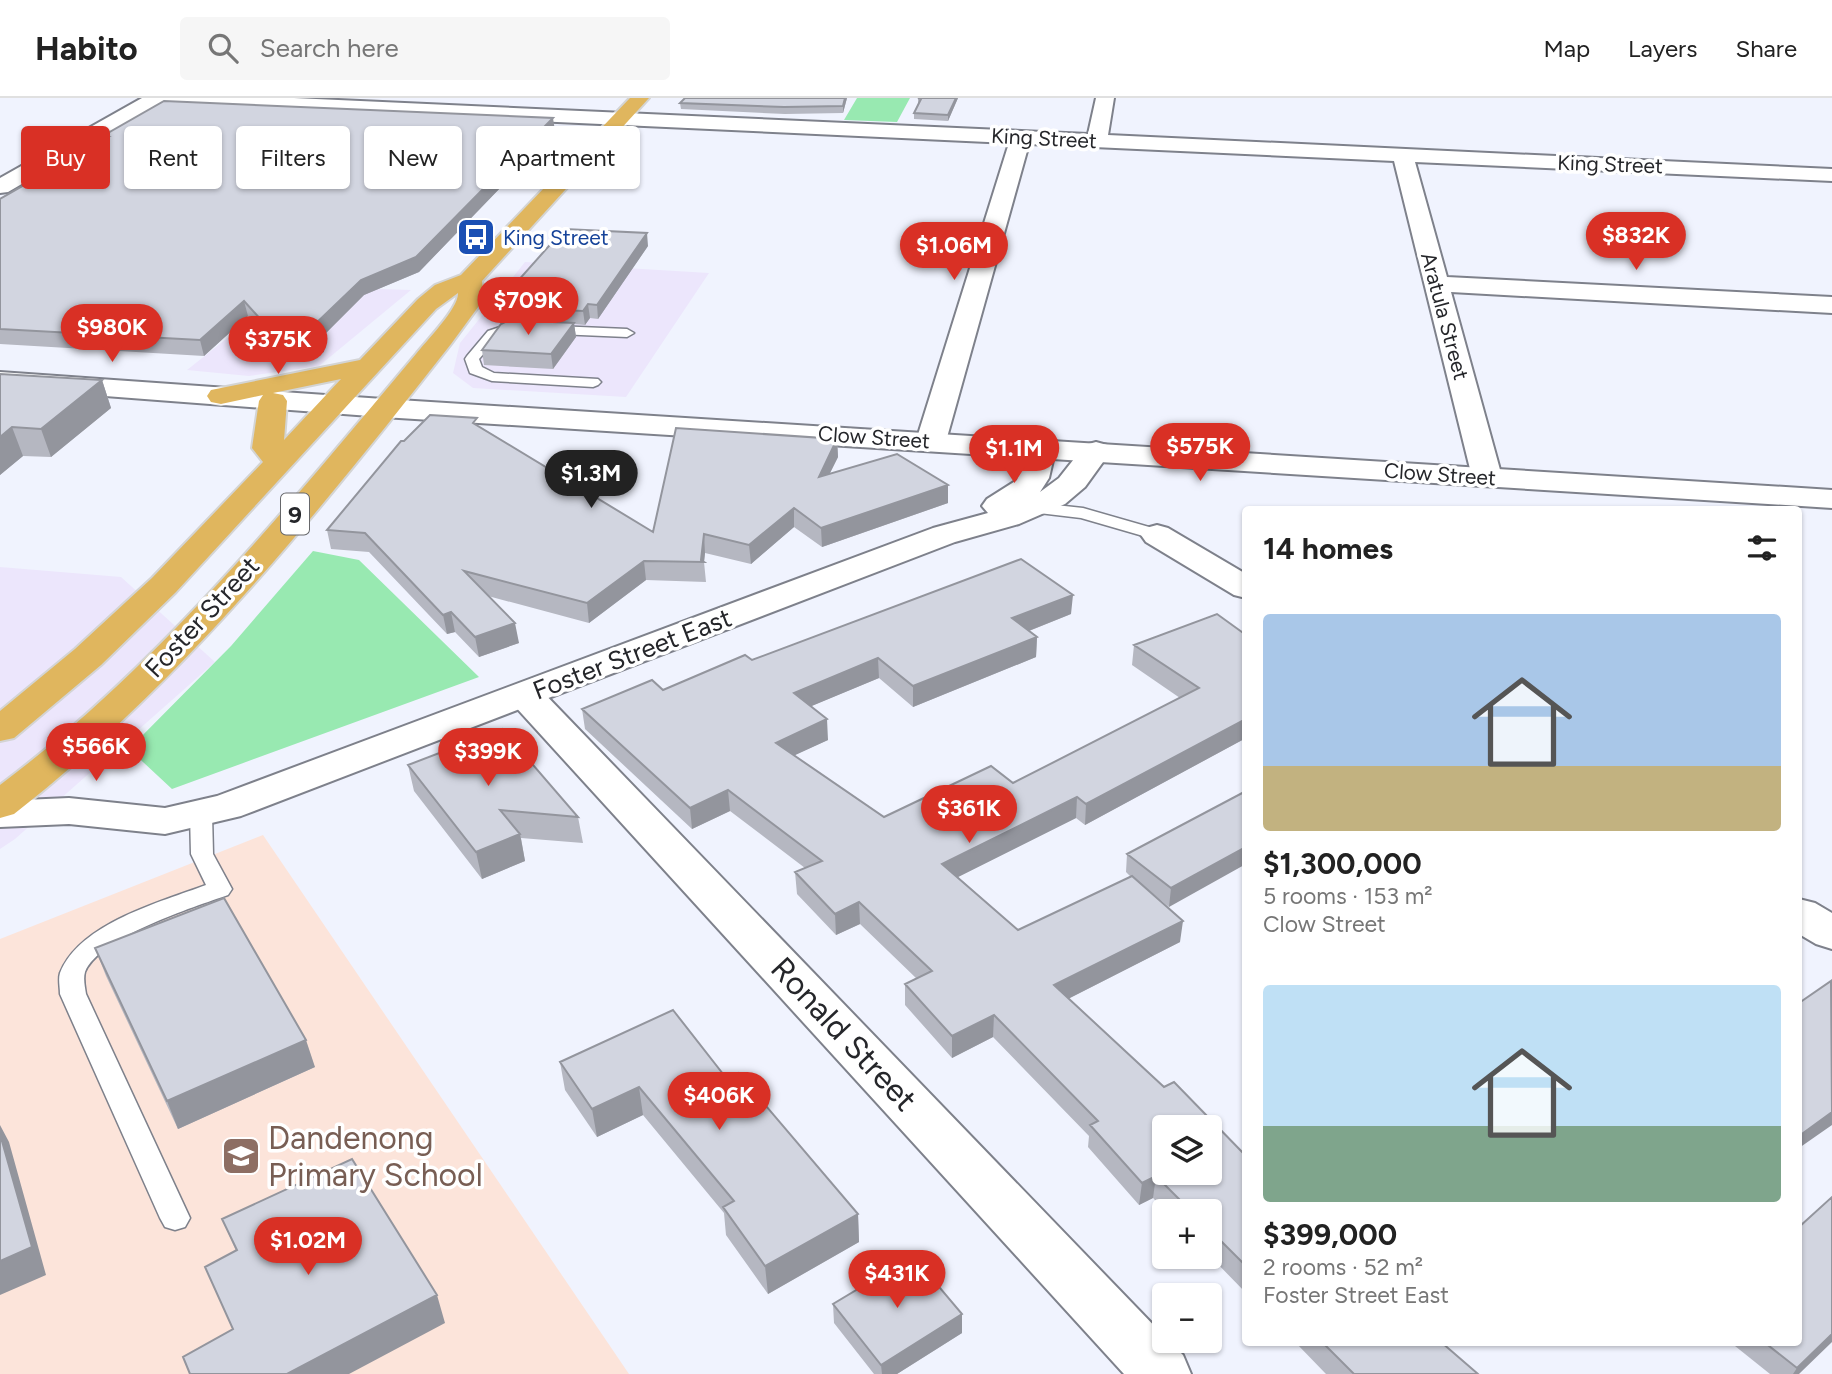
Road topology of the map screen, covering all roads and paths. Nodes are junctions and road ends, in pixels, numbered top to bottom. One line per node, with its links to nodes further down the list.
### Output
1 (156, 98): 11 (street)
2 (171, 98): 5 (street, King Street)
3 (640, 98): 6 (highway, 9)
4 (1105, 98): 8 (street)
5 (330, 101): 6 (street, King Street)
6 (622, 118): 7 (street, King Street); 12 (highway, 9)
7 (1021, 137): 8 (street, King Street); 23 (street)
8 (1097, 141): 9 (street, King Street)
9 (1403, 156): 10 (street, King Street); 13 (street, Aratula Street)
10 (1832, 175)
11 (0, 187)
12 (470, 280): 16 (highway, 9); 22 (highway, 9)
13 (1437, 284): 14 (street); 27 (street, Aratula Street)
14 (1832, 305)
15 (627, 332): 18 (lane)
16 (370, 366): 19 (highway); 21 (highway, 9)
17 (0, 380): 19 (street, Clow Street)
18 (593, 382)
19 (221, 396): 20 (street, Clow Street)
20 (273, 401): 21 (street, Clow Street); 26 (highway)
21 (331, 405): 22 (street, Clow Street); 26 (highway, Foster Street / 9)
22 (383, 408): 23 (street, Clow Street); 35 (highway, Foster Street / 9)
23 (931, 441): 24 (street, Clow Street)
24 (1041, 447): 25 (street, Clow Street); 30 (street, Foster Street East)
25 (1096, 451): 27 (street, Clow Street); 29 (street, Foster Street East)
26 (280, 463): 34 (highway, Foster Street / 9)
27 (1488, 477): 28 (street, Clow Street)
28 (1832, 499)
29 (1028, 507): 30 (street, Foster Street East); 31 (lane)
30 (944, 535): 33 (street, Foster Street East)
31 (1157, 535): 32 (street)
32 (1242, 586)
33 (526, 695): 37 (street, Foster Street East); 41 (street, Ronald Street)
34 (0, 730)
35 (0, 805)
36 (0, 814): 37 (street, Foster Street East)
37 (201, 814): 40 (lane)
38 (1802, 916): 39 (street)
39 (1832, 933)
40 (175, 1218)
41 (1162, 1374)

